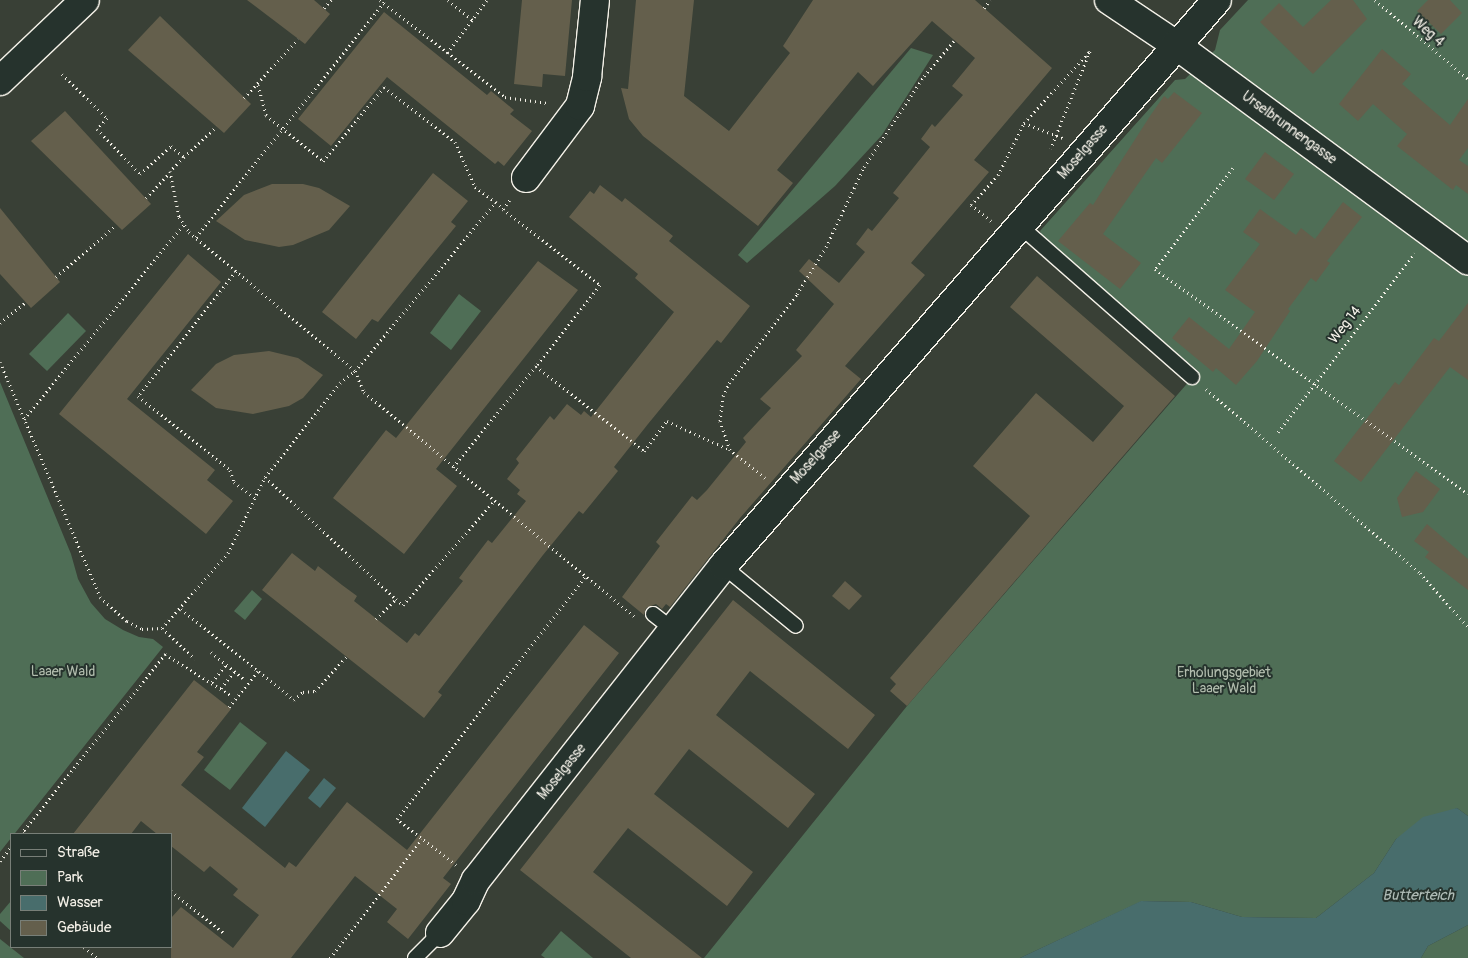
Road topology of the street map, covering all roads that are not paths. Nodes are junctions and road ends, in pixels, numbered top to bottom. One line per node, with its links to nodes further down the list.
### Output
1 (85, 0): 6 (street)
2 (595, 0): 7 (street)
3 (1109, 0): 5 (street, Urselbrunnengasse)
4 (1218, 0): 5 (street, Moselgasse)
5 (1176, 44): 8 (street, Moselgasse); 9 (street, Urselbrunnengasse)
6 (0, 81)
7 (526, 178)
8 (1020, 226): 10 (lane); 11 (street, Moselgasse)
9 (1468, 260)
10 (1192, 377)
11 (723, 566): 13 (lane); 14 (street, Moselgasse)
12 (653, 614): 14 (lane)
13 (796, 626)
14 (671, 636): 15 (street, Moselgasse)
15 (440, 933): 16 (lane)
16 (415, 958)

